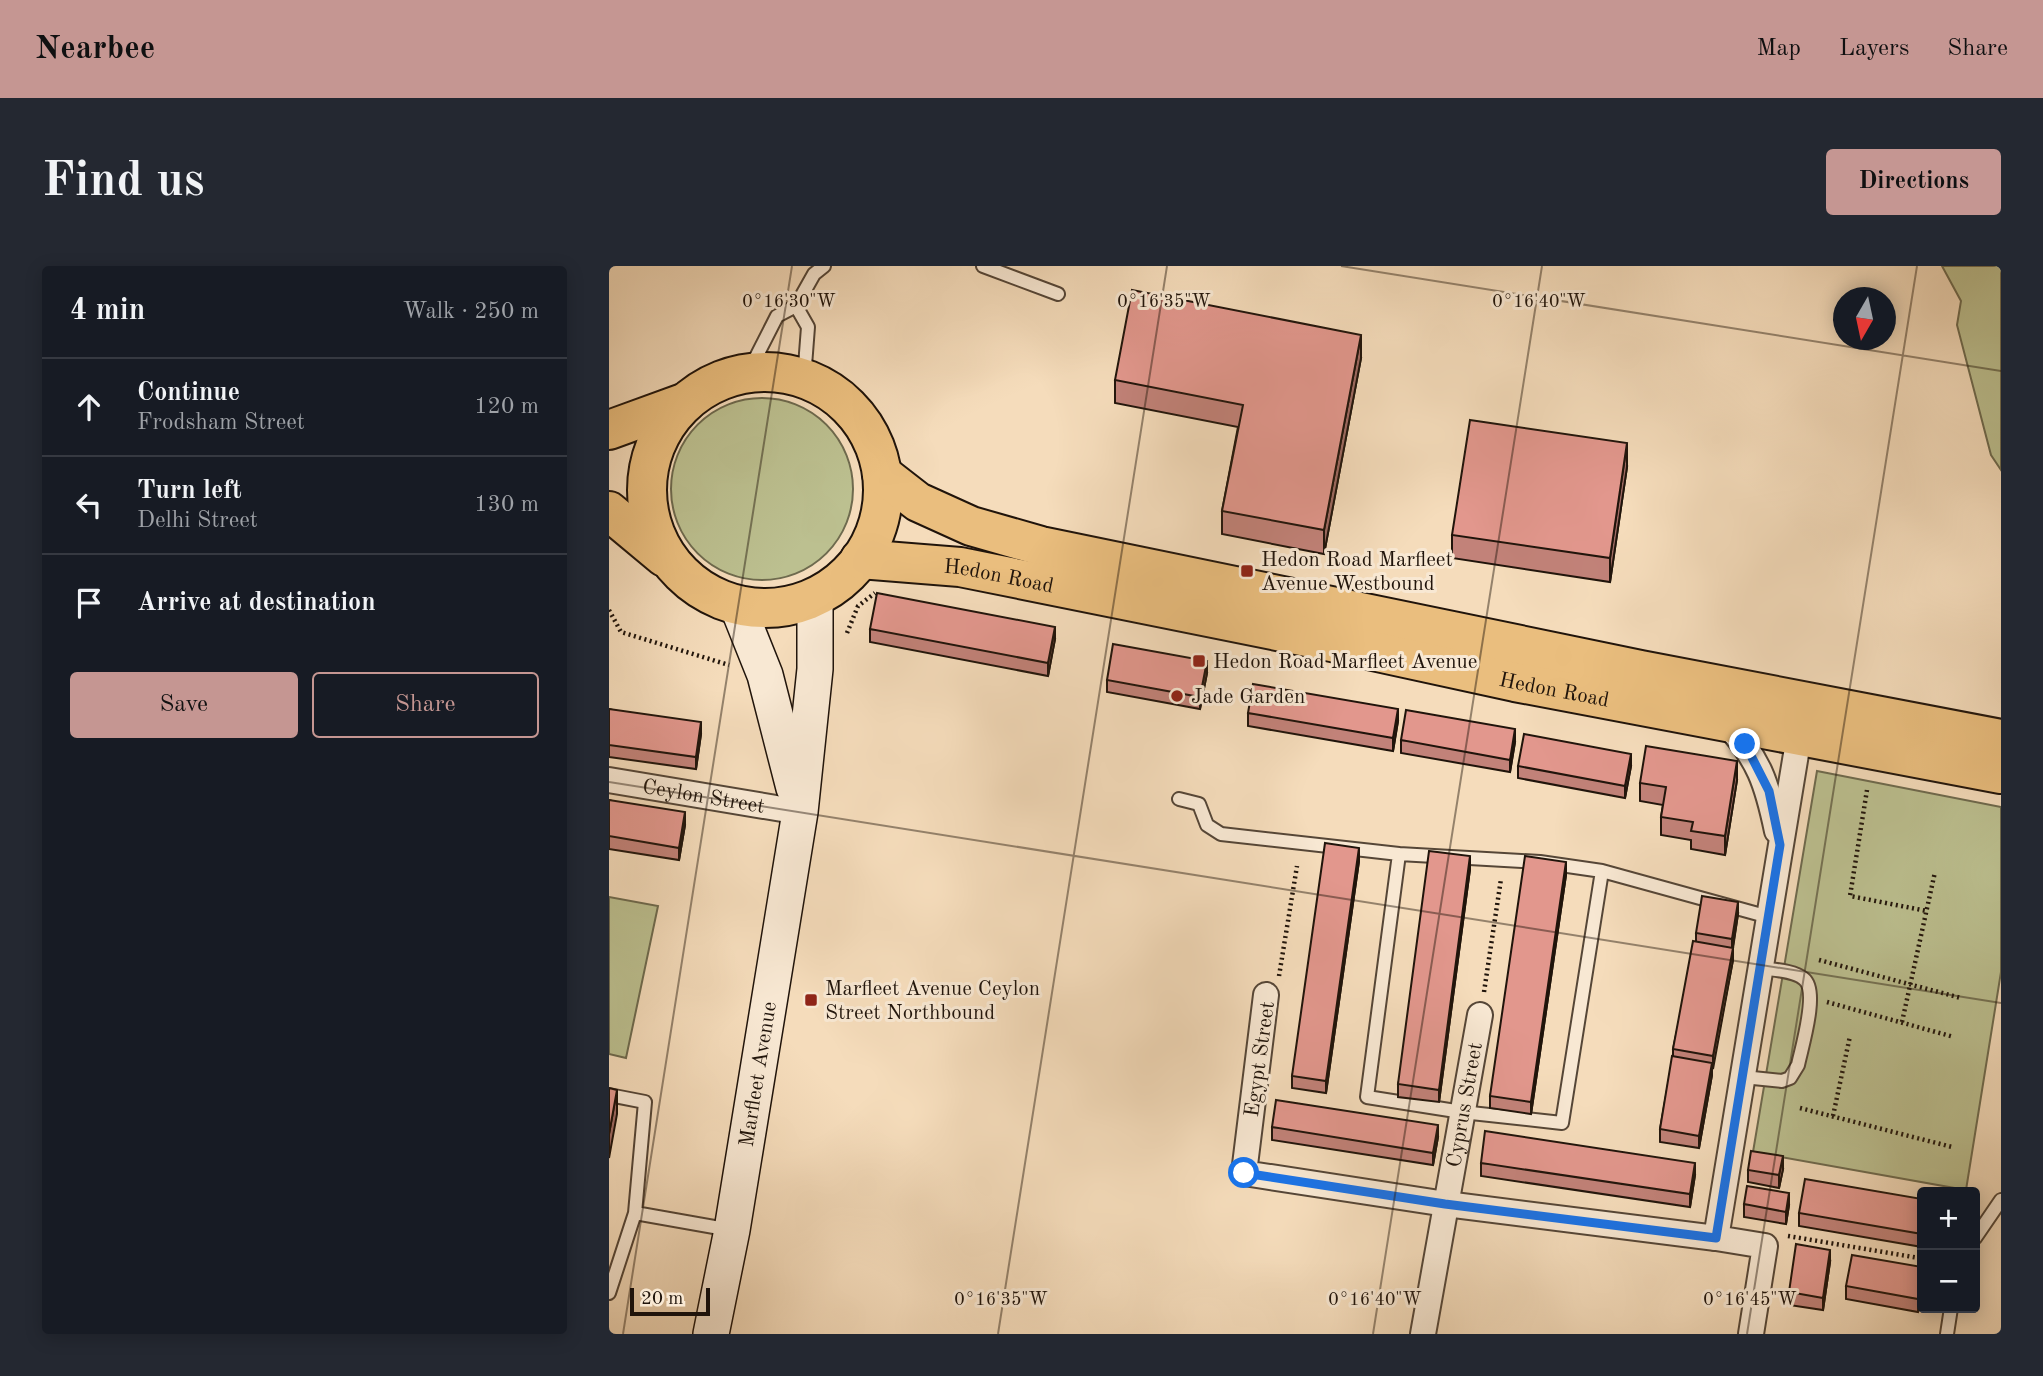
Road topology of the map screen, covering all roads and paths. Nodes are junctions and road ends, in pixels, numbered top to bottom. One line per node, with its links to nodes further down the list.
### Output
1 (983, 266): 3 (lane)
2 (815, 269): 4 (lane)
3 (1058, 294)
4 (796, 306): 5 (lane); 6 (lane)
5 (748, 373): 6 (highway); 7 (highway)
6 (804, 379): 9 (highway)
7 (686, 402): 8 (highway); 11 (highway)
8 (609, 430)
9 (882, 474): 12 (highway); 20 (highway, Hedon Road)
10 (609, 511): 11 (highway)
11 (671, 563): 14 (highway)
12 (869, 574): 13 (highway); 16 (path); 18 (highway, Hedon Road)
13 (815, 598): 14 (highway); 16 (street, Marfleet Avenue)
14 (737, 605): 17 (street, Marfleet Avenue)
15 (609, 611): 17 (path)
16 (815, 669): 25 (street, Marfleet Avenue)
17 (765, 676): 25 (street, Marfleet Avenue)
18 (1725, 722): 19 (highway, Hedon Road); 26 (street)
19 (1799, 736): 21 (highway, Hedon Road); 26 (street)
20 (2001, 739)
21 (2001, 774)
22 (609, 780): 25 (street, Ceylon Street)
23 (1867, 790): 32 (path)
24 (1179, 799): 27 (lane)
25 (800, 812): 53 (street, Marfleet Avenue)
26 (1780, 845): 33 (street)
27 (1399, 854): 29 (lane); 47 (lane)
28 (1297, 866): 37 (path, Egypt Street)
29 (1602, 871): 33 (lane); 47 (lane)
30 (1935, 872): 32 (path)
31 (1501, 875): 40 (path, Cyprus Street)
32 (1927, 911): 36 (path)
33 (1769, 917): 35 (street)
34 (1819, 960): 36 (path)
35 (1761, 968): 38 (lane); 44 (street)
36 (1912, 985): 39 (path); 41 (path)
37 (1266, 995): 51 (street, Egypt Street)
38 (1811, 998): 41 (path); 44 (lane)
39 (1961, 998)
40 (1480, 1016): 47 (street, Cyprus Street)
41 (1902, 1022): 43 (path)
42 (1850, 1036): 48 (path)
43 (1954, 1037)
44 (1743, 1077): 55 (street)
45 (609, 1095): 52 (lane)
46 (1800, 1108): 48 (path)
47 (1462, 1112): 51 (street, Cyprus Street)
48 (1833, 1116): 49 (path)
49 (1952, 1147)
50 (2001, 1200): 54 (lane)
51 (1445, 1204): 55 (street); 61 (street, Cyprus Street)
52 (635, 1213): 53 (lane); 58 (lane)
53 (732, 1230): 60 (street, Marfleet Avenue)
54 (1980, 1231)
55 (1716, 1238): 56 (street)
56 (1765, 1246): 57 (path); 62 (street)
57 (1917, 1258)
58 (609, 1293)
59 (1950, 1313): 63 (lane)
60 (716, 1333)
61 (1423, 1334)
62 (1751, 1334)
63 (1947, 1334)

